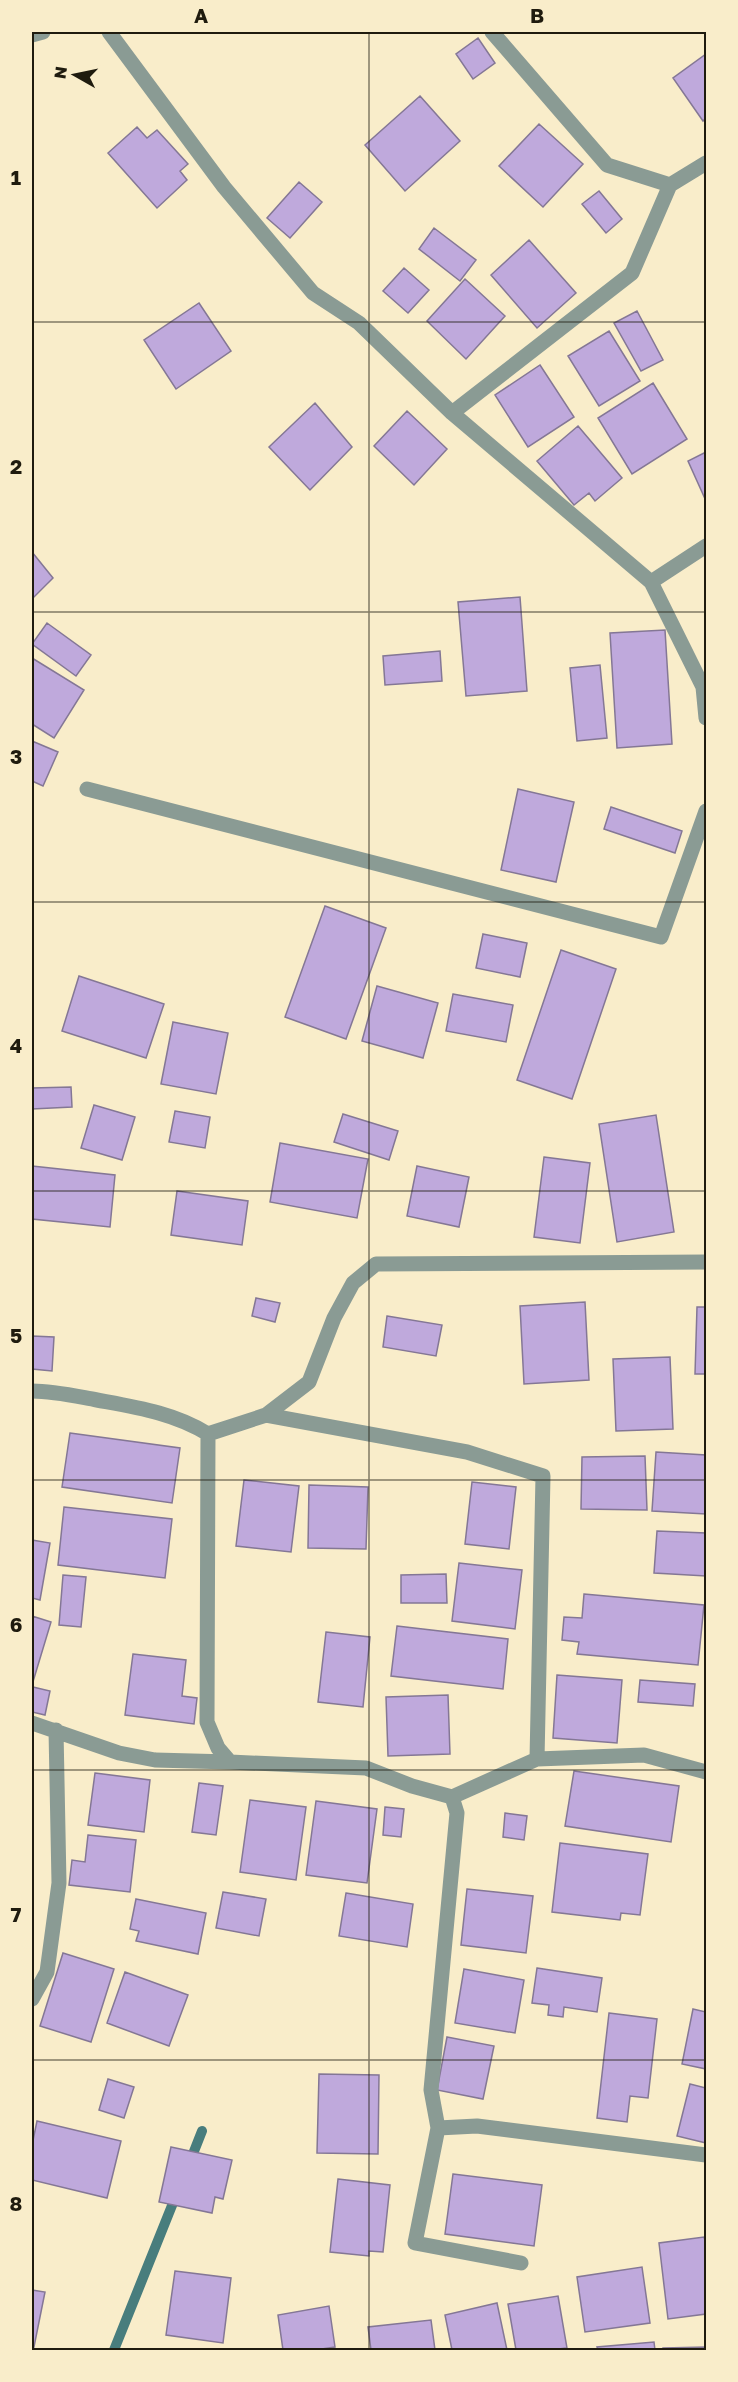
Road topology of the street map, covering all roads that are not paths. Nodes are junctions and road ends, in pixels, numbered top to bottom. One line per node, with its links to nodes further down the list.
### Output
1 (43, 32): 4 (street)
2 (109, 32): 7 (street)
3 (492, 32): 6 (street)
4 (32, 35)
5 (706, 163): 6 (street)
6 (670, 185): 7 (street)
7 (453, 413): 9 (street)
8 (706, 546): 9 (street)
9 (651, 582): 10 (street)
10 (706, 718)
11 (87, 789): 12 (street)
12 (706, 811)
13 (706, 1262): 15 (street)
14 (32, 1391): 16 (street)
15 (266, 1415): 16 (street); 19 (street)
16 (208, 1434): 20 (street)
17 (32, 1724): 18 (street)
18 (56, 1730): 20 (street); 23 (street)
19 (537, 1759): 21 (street); 22 (street)
20 (230, 1762): 22 (street)
21 (706, 1772)
22 (452, 1797): 24 (street)
23 (32, 1999)
24 (438, 2128): 25 (street); 26 (street)
25 (706, 2155)
26 (521, 2263)

